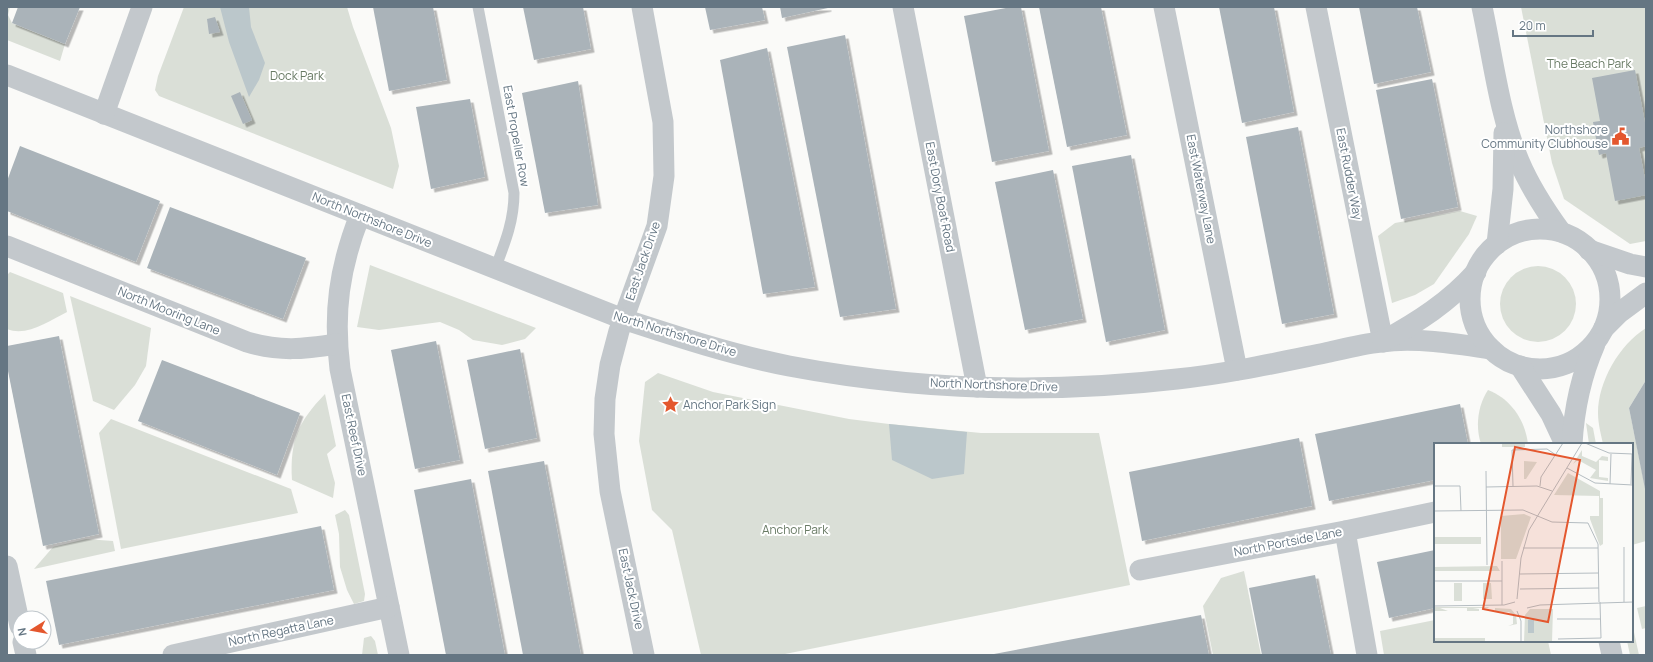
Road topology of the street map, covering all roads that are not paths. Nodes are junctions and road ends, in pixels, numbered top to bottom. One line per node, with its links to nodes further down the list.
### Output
1 (142, 7): 10 (street)
2 (478, 7): 17 (lane, East Propeller Row)
3 (642, 7): 20 (street, East Jack Drive)
4 (903, 7): 27 (street, East Dory Boat Road)
5 (1164, 7): 26 (street, East Waterway Lane)
6 (1316, 7): 22 (street, East Rudder Way)
7 (1482, 7): 9 (street)
8 (7, 75): 10 (street, North Northshore Drive)
9 (1503, 109): 12 (street); 13 (street)
10 (104, 114): 11 (street, North Northshore Drive)
11 (360, 215): 17 (street, North Northshore Drive); 23 (street, East Reef Drive)
12 (1561, 232): 13 (street); 15 (street)
13 (1497, 244): 18 (street)
14 (7, 246): 23 (street, North Mooring Lane)
15 (1590, 250): 16 (street); 21 (street)
16 (1646, 267)
17 (495, 269): 20 (street, North Northshore Drive)
18 (1476, 271): 22 (street); 24 (street)
19 (1646, 294): 21 (street)
20 (623, 319): 27 (street, North Northshore Drive); 39 (street, East Jack Drive)
21 (1600, 335): 25 (street); 29 (street)
22 (1383, 342): 24 (street); 26 (street, North Northshore Drive)
23 (337, 344): 34 (street, East Reef Drive)
24 (1491, 349): 25 (street)
25 (1520, 366): 28 (street)
26 (1237, 370): 27 (street, North Northshore Drive)
27 (977, 387)
28 (1565, 443)
29 (1572, 443)
30 (1434, 512): 31 (street, North Portside Lane)
31 (1345, 531): 33 (street, North Portside Lane); 40 (street)
32 (7, 566): 35 (street)
33 (1140, 570)
34 (389, 607): 37 (street, North Regatta Lane); 38 (street, East Reef Drive)
35 (17, 610)
36 (1609, 642): 41 (street)
37 (173, 655)
38 (399, 655)
39 (644, 655)
40 (1367, 655)
41 (1612, 655)

